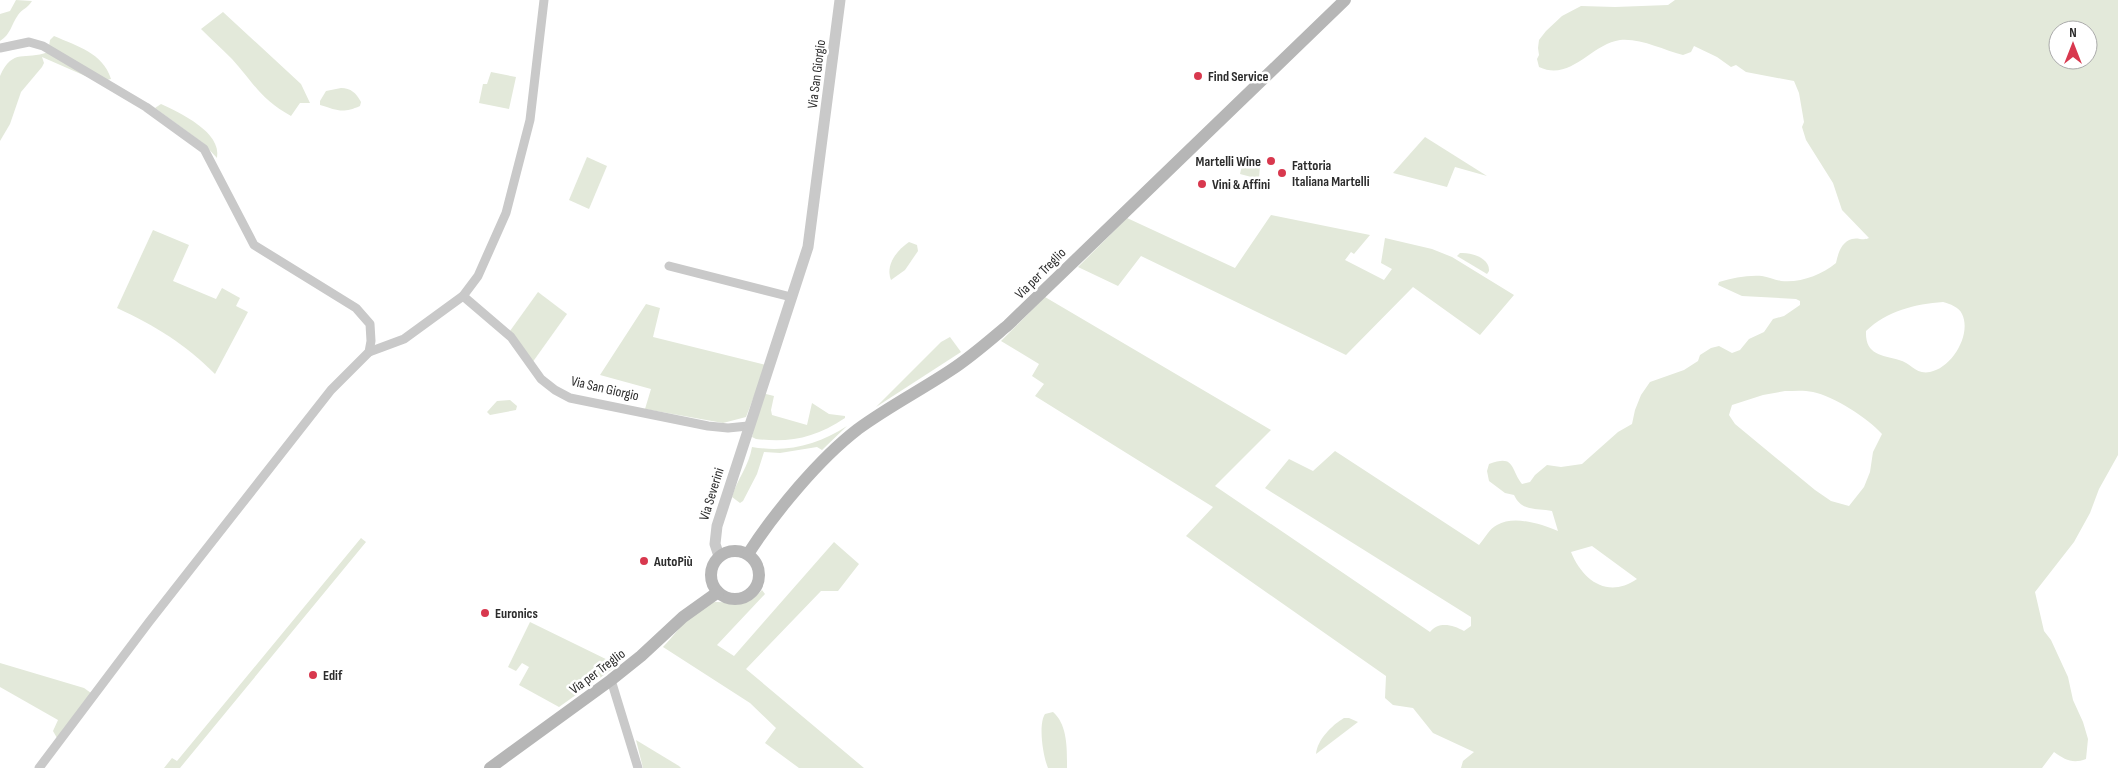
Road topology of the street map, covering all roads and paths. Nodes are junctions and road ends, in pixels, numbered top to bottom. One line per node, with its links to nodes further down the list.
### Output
1 (544, 0): 6 (street)
2 (840, 0): 7 (street, Via San Giorgio)
3 (1345, 0): 11 (main road, Via per Treglio)
4 (0, 48): 8 (street)
5 (669, 266): 7 (street)
6 (463, 296): 8 (street); 9 (street, Via San Giorgio)
7 (791, 297): 9 (street, Via San Giorgio)
8 (369, 352): 15 (street)
9 (748, 426): 10 (street, Via San Giorgio)
10 (744, 441): 12 (street, Via Severini)
11 (748, 554): 12 (main road); 13 (main road)
12 (720, 556): 13 (main road)
13 (718, 592): 14 (main road, Via per Treglio)
14 (611, 680): 16 (main road, Via per Treglio); 17 (street)
15 (39, 768)
16 (490, 768)
17 (638, 768)

